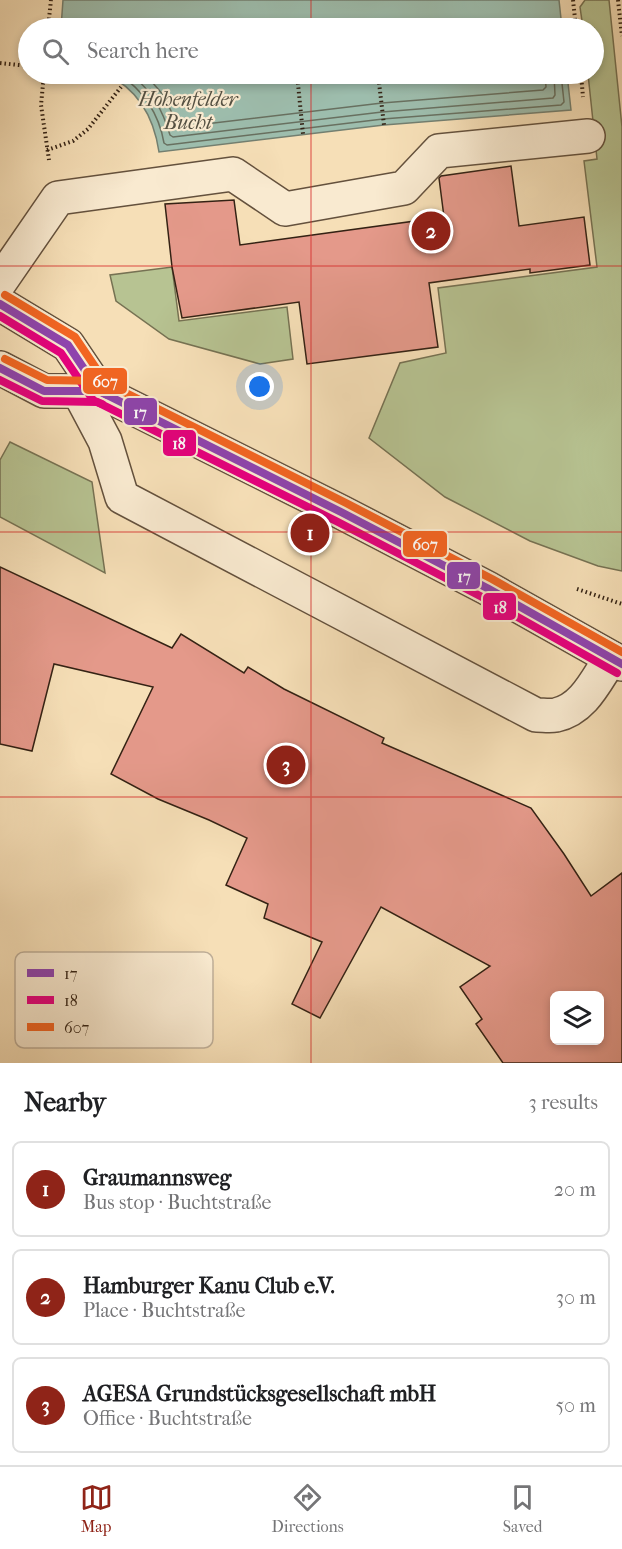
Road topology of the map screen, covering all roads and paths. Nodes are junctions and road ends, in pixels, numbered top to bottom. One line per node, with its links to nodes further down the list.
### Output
1 (51, 0): 4 (path)
2 (573, 0): 5 (path)
3 (618, 0): 6 (path)
4 (49, 18)
5 (575, 18)
6 (622, 36)
7 (0, 63): 8 (path)
8 (18, 65)
9 (43, 84): 16 (path)
10 (298, 84): 14 (path)
11 (379, 84): 13 (path)
12 (121, 87): 16 (path)
13 (384, 125)
14 (303, 134)
15 (588, 136): 17 (street)
16 (47, 150): 17 (path)
17 (58, 198): 18 (street)
18 (2, 305): 20 (street)
19 (0, 368): 20 (street)
20 (89, 392): 23 (street); 23 (street)
21 (589, 593): 22 (path)
22 (622, 604)
23 (616, 661)

